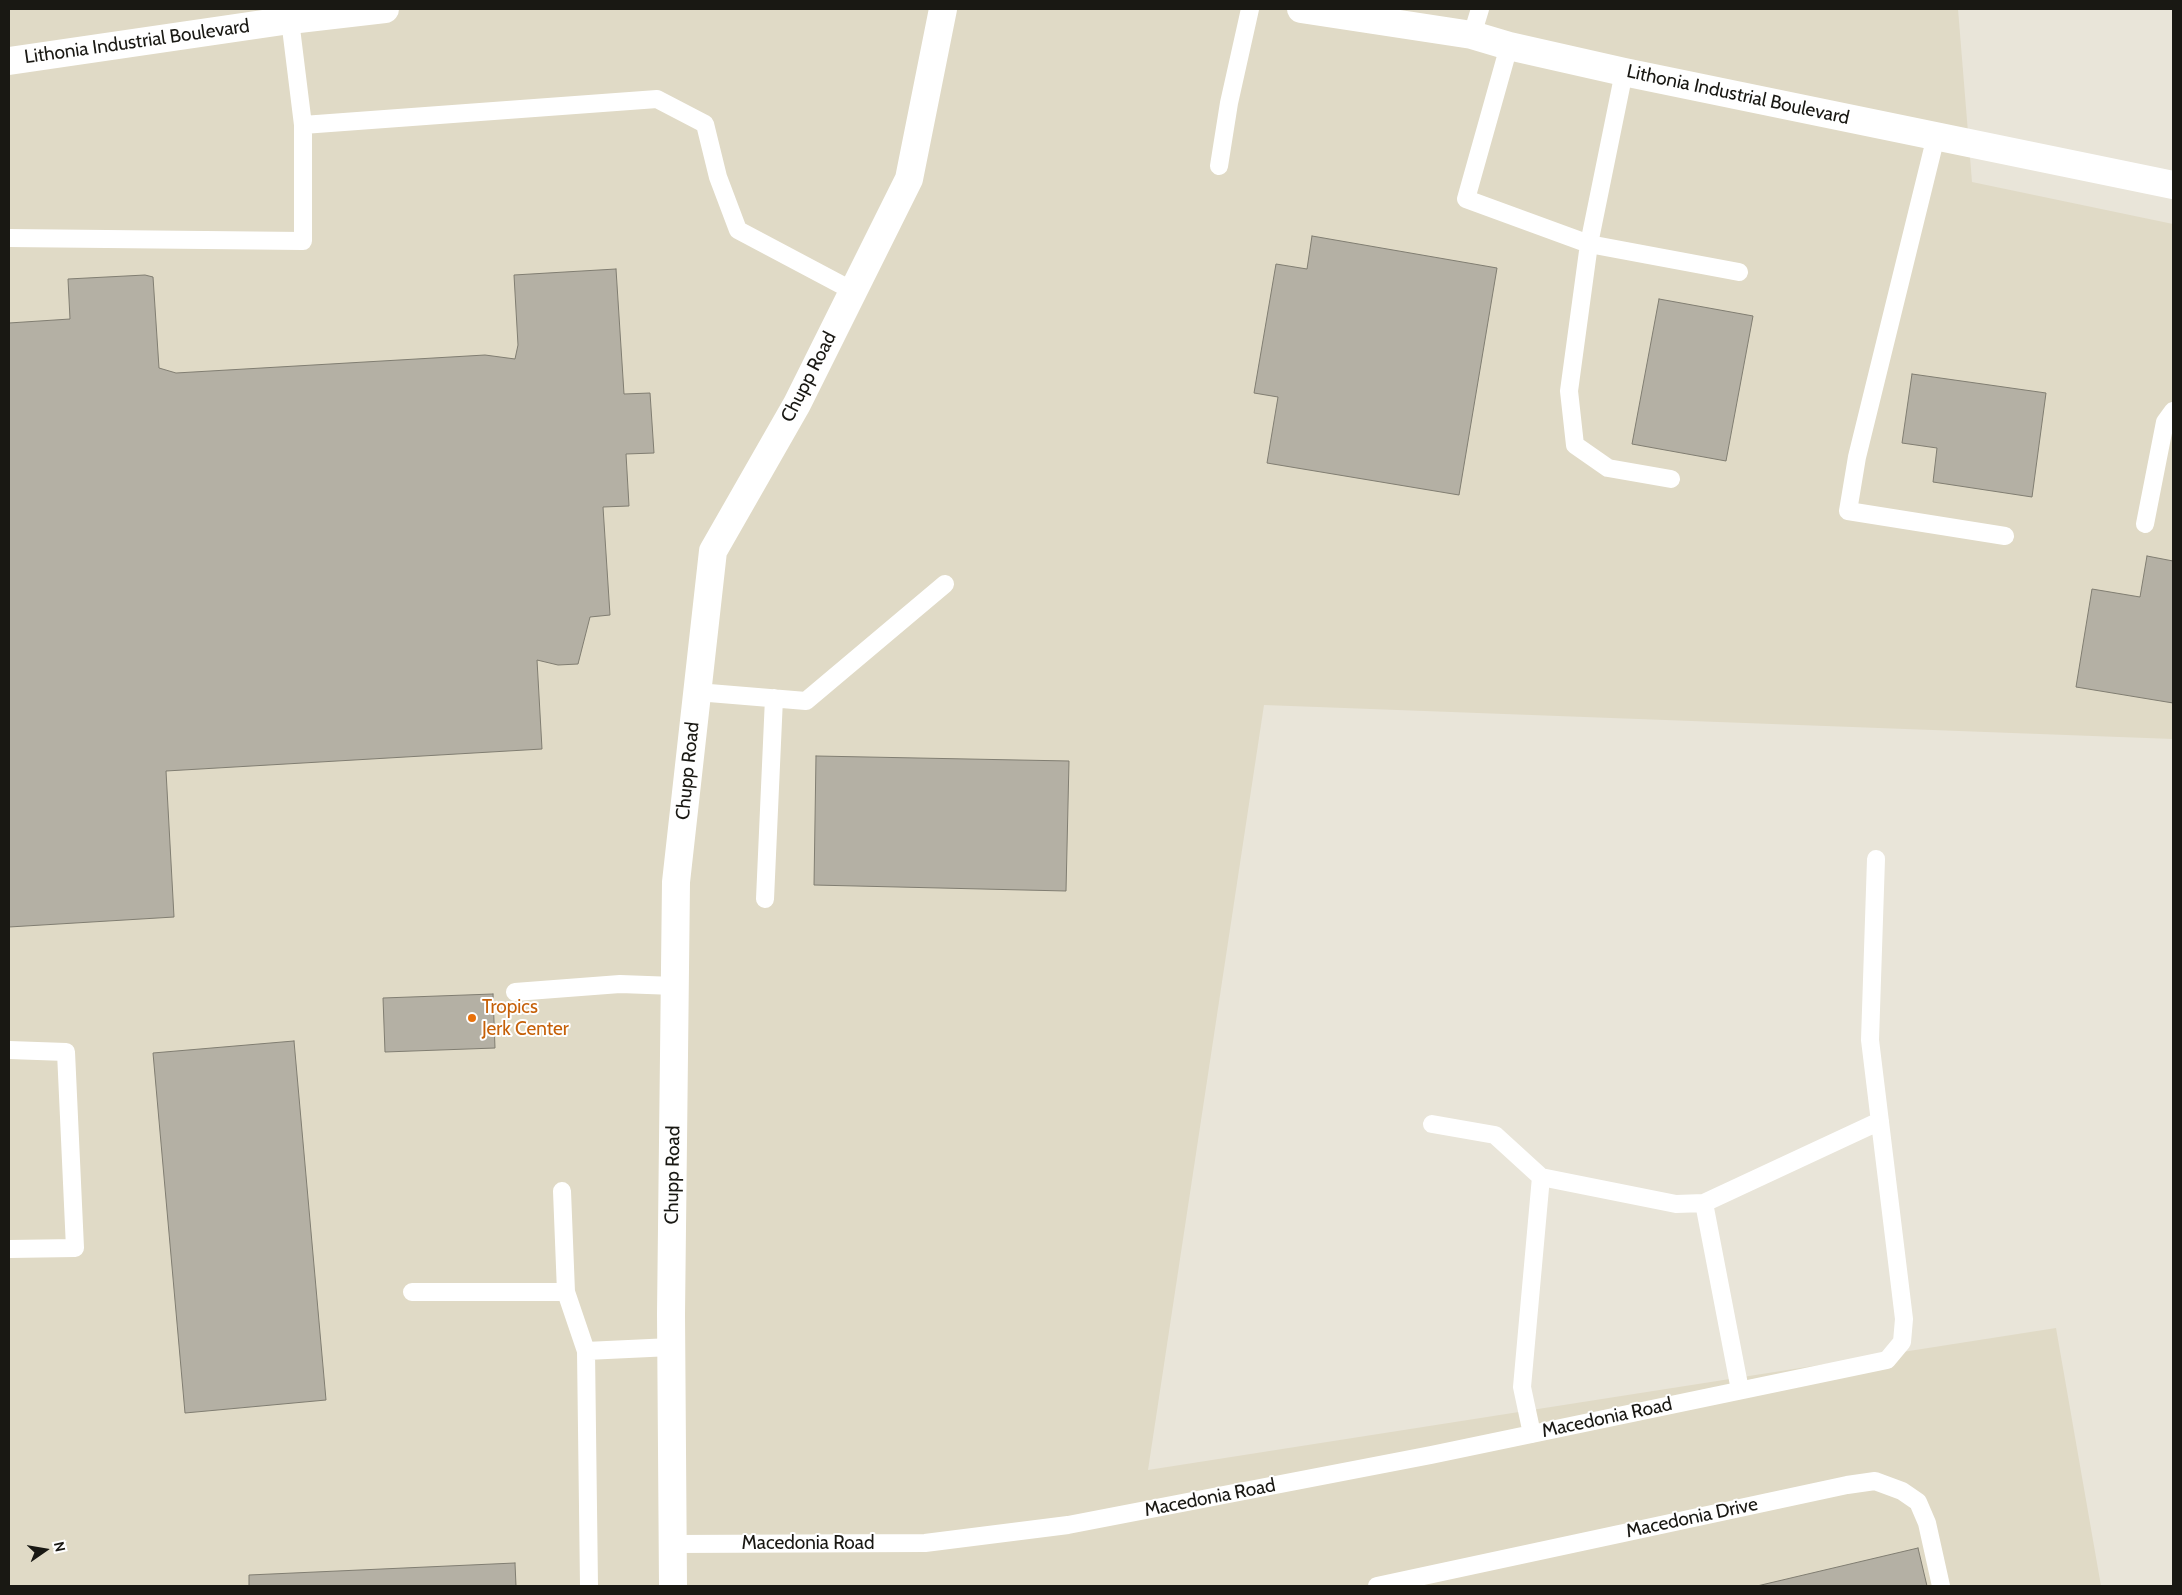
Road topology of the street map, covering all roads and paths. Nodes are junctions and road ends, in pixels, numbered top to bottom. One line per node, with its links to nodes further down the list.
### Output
1 (385, 9): 6 (street, Lithonia Industrial Boulevard)
2 (943, 9): 18 (street, Chupp Road)
3 (1250, 9): 13 (lane)
4 (1301, 9): 7 (street, Lithonia Industrial Boulevard)
5 (1480, 9): 7 (lane)
6 (290, 20): 9 (street, Lithonia Industrial Boulevard); 11 (lane)
7 (1472, 35): 8 (street, Lithonia Industrial Boulevard)
8 (1509, 46): 10 (street, Lithonia Industrial Boulevard); 16 (lane)
9 (9, 61)
10 (1624, 72): 12 (street, Lithonia Industrial Boulevard); 16 (lane)
11 (303, 125): 15 (lane); 18 (lane)
12 (1936, 136): 14 (street, Lithonia Industrial Boulevard); 22 (lane)
13 (1219, 166)
14 (2173, 185)
15 (9, 238)
16 (1589, 244): 17 (lane); 20 (lane)
17 (1739, 272)
18 (853, 290): 24 (street, Chupp Road)
19 (2173, 410): 21 (lane)
20 (1671, 479)
21 (2145, 524)
22 (2004, 536)
23 (946, 584): 25 (lane)
24 (697, 692): 25 (lane); 28 (street, Chupp Road)
25 (774, 698): 27 (lane)
26 (1876, 859): 31 (lane, Macedonia Road)
27 (765, 899)
28 (675, 986): 29 (lane); 39 (street, Chupp Road)
29 (515, 992)
30 (9, 1050): 36 (lane)
31 (1880, 1121): 35 (lane); 41 (lane, Macedonia Road)
32 (1432, 1124): 33 (lane)
33 (1541, 1177): 35 (lane); 42 (lane)
34 (562, 1191): 38 (lane)
35 (1704, 1203): 41 (lane)
36 (9, 1249)
37 (412, 1292): 38 (lane)
38 (566, 1292): 40 (lane)
39 (671, 1346): 40 (lane); 43 (street, Chupp Road)
40 (586, 1351): 44 (lane)
41 (1740, 1390): 42 (lane, Macedonia Road)
42 (1532, 1434): 43 (lane, Macedonia Road)
43 (672, 1544): 45 (street, Chupp Road)
44 (589, 1586)
45 (673, 1586)
46 (1377, 1586): 47 (lane, Macedonia Drive)
47 (1941, 1586)

